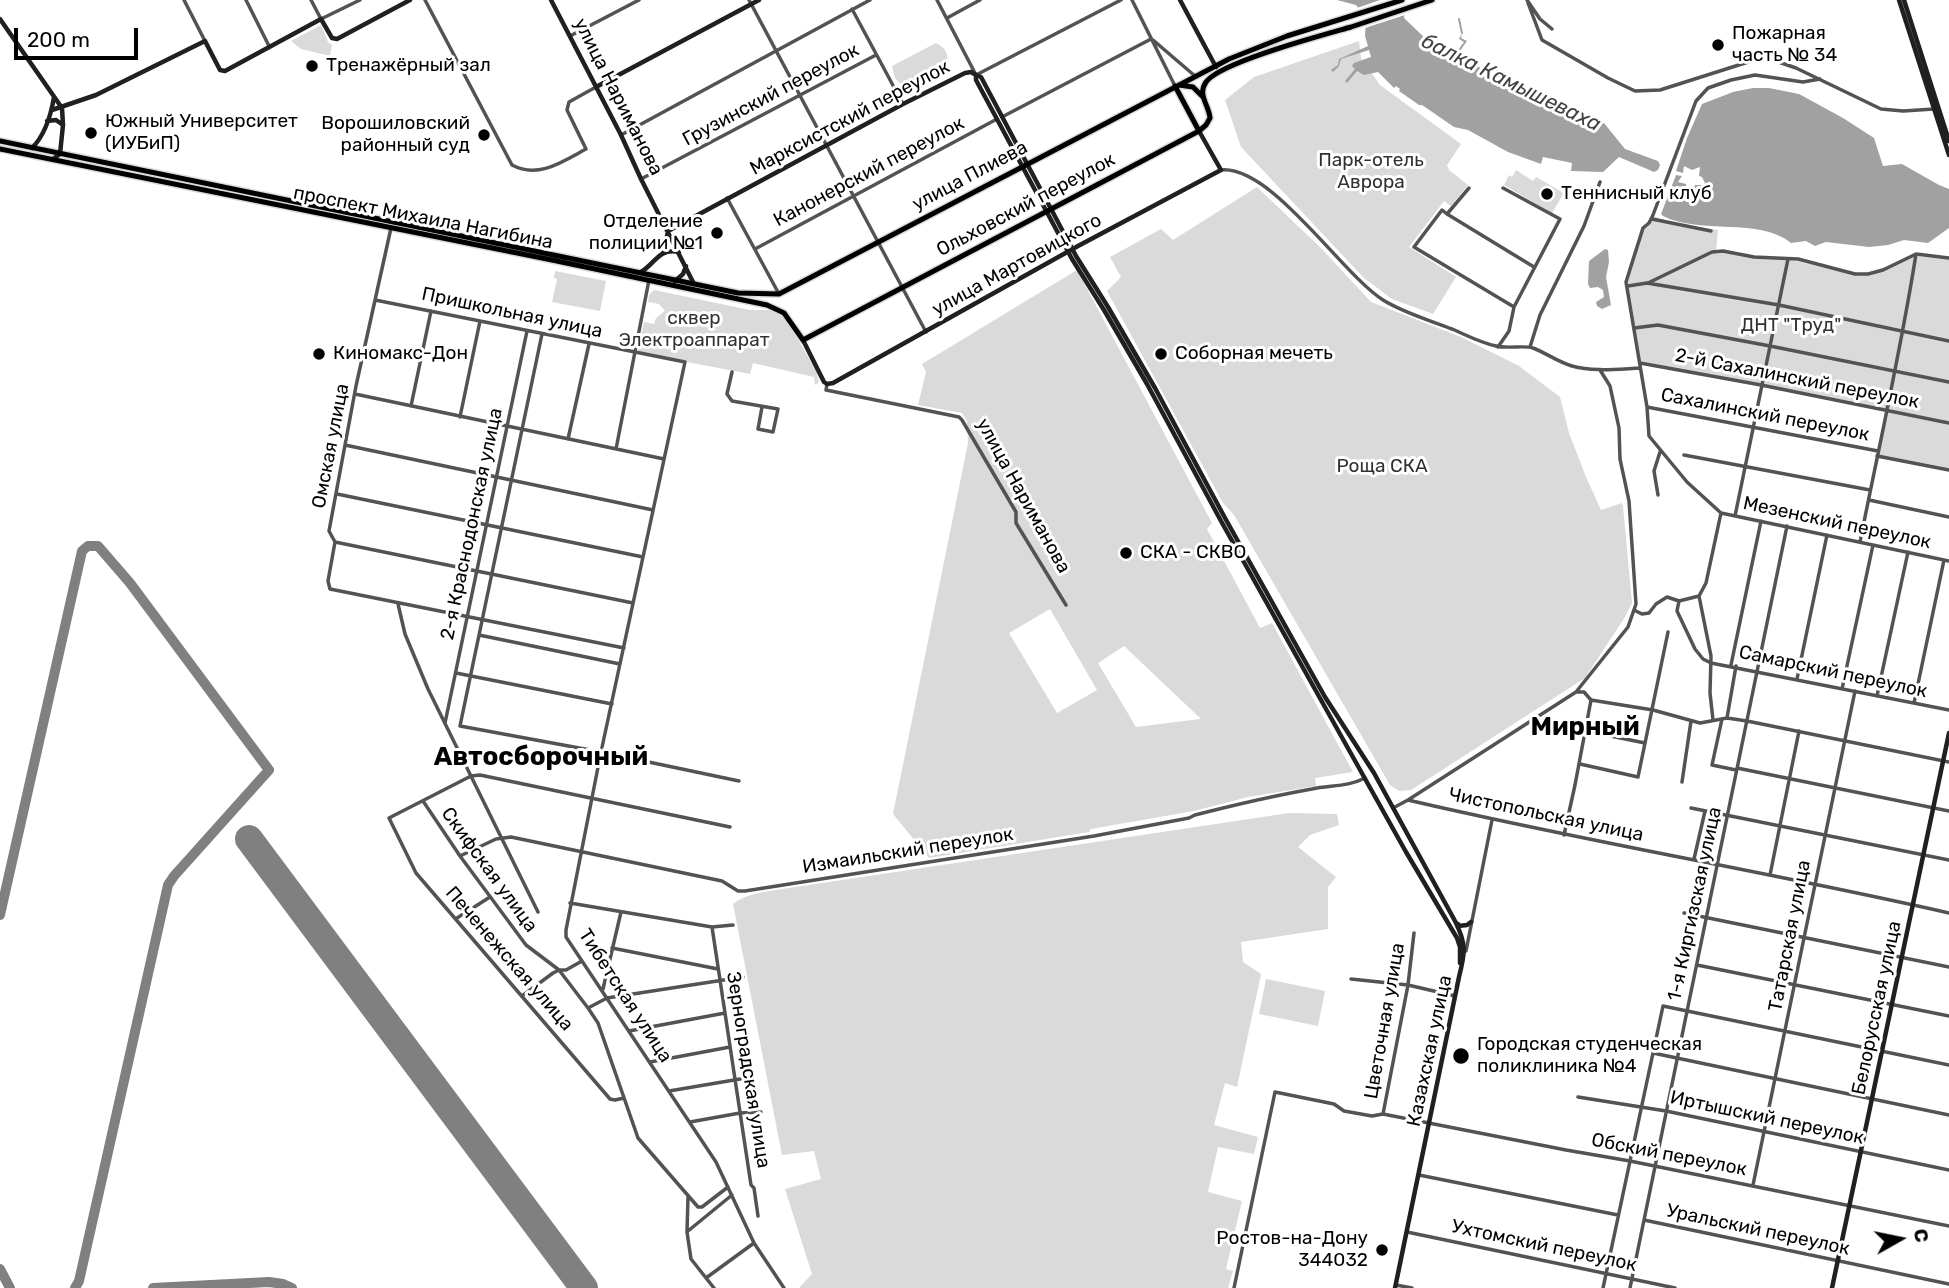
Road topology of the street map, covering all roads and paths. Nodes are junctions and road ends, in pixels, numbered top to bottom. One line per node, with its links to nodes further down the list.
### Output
1 (184, 0): 28 (street)
2 (246, 0): 29 (street)
3 (311, 0): 24 (street)
4 (360, 0): 24 (street)
5 (410, 0): 24 (main road)
6 (425, 0): 38 (street)
7 (551, 0): 26 (main road, улица Нариманова)
8 (639, 0): 26 (street)
9 (759, 0): 20 (main road)
10 (870, 0): 21 (street)
11 (937, 0): 22 (street)
12 (980, 0): 22 (street)
13 (1121, 0): 34 (street, Марксистский переулок)
14 (1132, 0): 27 (street)
15 (1180, 0): 32 (main road)
16 (1402, 0): 32 (main road, улица Плиева)
17 (1432, 0): 33 (main road)
18 (1902, 0): 44 (main road); 51 (main road)
19 (1527, 1): 25 (street); 36 (street)
20 (750, 2): 30 (street); 38 (main road)
21 (852, 9): 30 (street); 31 (street)
22 (947, 18): 34 (street)
23 (0, 19): 40 (main road)
24 (320, 19): 29 (main road)
25 (1552, 29)
26 (570, 36): 38 (main road, улица Нариманова)
27 (1151, 39): 35 (street); 37 (street); 46 (street, Канонерский переулок)
28 (205, 41): 29 (main road); 43 (main road)
29 (269, 46)
30 (776, 50): 39 (street); 50 (street)
31 (876, 55): 39 (street, Грузинский переулок); 42 (street)
32 (1215, 66): 33 (main road); 35 (main road, улица Плиева)
33 (1217, 74): 41 (main road)
34 (976, 75): 42 (main road, Марксистский переулок); 46 (main road)
35 (1195, 76): 37 (main road, улица Плиева)
36 (1820, 79): 44 (street); 72 (street, Мезенский переулок)
37 (1177, 85): 41 (main road); 49 (main road); 62 (main road, улица Плиева)
38 (596, 87): 50 (main road, улица Нариманова)
39 (800, 95): 54 (street); 64 (street, Грузинский переулок)
40 (54, 96): 43 (main road); 45 (main road)
41 (1203, 97): 49 (main road)
42 (903, 104): 54 (main road, Марксистский переулок)
43 (62, 108): 45 (main road); 48 (main road)
44 (1934, 109): 59 (main road)
45 (52, 110): 47 (main road)
46 (1000, 118): 62 (main road); 68 (street, Канонерский переулок)
47 (47, 121): 48 (main road); 53 (main road)
48 (63, 125): 58 (main road)
49 (1199, 131): 63 (main road); 70 (main road, Ольховский переулок)
50 (621, 135): 64 (main road, улица Нариманова)
51 (1949, 138)
52 (0, 141): 55 (main road, проспект Михаила Нагибина)
53 (38, 142): 55 (main road); 57 (main road)
54 (826, 145): 68 (street); 69 (main road, Марксистский переулок)
55 (32, 148): 57 (main road, проспект Михаила Нагибина)
56 (0, 149): 60 (main road, проспект Михаила Нагибина)
57 (39, 149): 58 (main road, проспект Михаила Нагибина); 60 (main road)
58 (61, 154): 61 (main road); 87 (main road, проспект Михаила Нагибина)
59 (1949, 155)
60 (41, 157): 61 (main road, проспект Михаила Нагибина)
61 (53, 159): 73 (main road, проспект Михаила Нагибина)
62 (1024, 166): 70 (main road); 76 (main road, улица Плиева)
63 (1221, 170): 78 (main road, улица Мартовицкого); 111 (street)
64 (641, 179): 74 (main road, улица Нариманова)
65 (1600, 182): 110 (street)
66 (1469, 188): 71 (street)
67 (1503, 188): 86 (street)
68 (853, 197): 76 (street); 77 (street, Канонерский переулок)
69 (727, 198): 74 (main road, Марксистский переулок); 77 (street)
70 (1049, 211): 78 (main road); 94 (main road, Ольховский переулок)
71 (1447, 214): 86 (street); 98 (street)
72 (1651, 219): 75 (street); 93 (street, Мезенский переулок)
73 (391, 228): 88 (main road, проспект Михаила Нагибина); 96 (street, Омская улица)
74 (668, 231): 79 (main road, улица Нариманова); 80 (main road)
75 (1711, 231)
76 (877, 242): 94 (street); 95 (main road, улица Плиева)
77 (755, 249): 95 (street)
78 (1070, 251): 104 (main road, улица Мартовицкого); 185 (main road)
79 (680, 252): 80 (main road); 85 (main road, улица Нариманова)
80 (663, 253): 84 (main road)
81 (1916, 254): 82 (street); 83 (street); 103 (street)
82 (1949, 258)
83 (1788, 259): 91 (street); 97 (street)
84 (653, 263): 87 (main road); 88 (main road)
85 (686, 265): 89 (main road); 92 (main road, улица Нариманова)
86 (1534, 267): 98 (street)
87 (641, 272): 88 (main road, проспект Михаила Нагибина)
88 (652, 277): 89 (main road, проспект Михаила Нагибина); 90 (main road, проспект Михаила Нагибина); 112 (street)
89 (677, 280): 90 (main road); 92 (main road, проспект Михаила Нагибина)
90 (663, 283): 106 (main road, проспект Михаила Нагибина)
91 (1647, 283): 93 (street); 97 (street)
92 (694, 284): 95 (main road, проспект Михаила Нагибина)
93 (1627, 287): 101 (street, Мезенский переулок)
94 (902, 288): 104 (street); 106 (main road, Ольховский переулок)
95 (779, 294)
96 (375, 300): 99 (street, Пришкольная улица); 121 (street, Омская улица)
97 (1779, 305): 103 (street); 109 (street)
98 (1514, 307): 111 (street)
99 (430, 311): 100 (street, Пришкольная улица); 122 (street)
100 (480, 321): 102 (street, Пришкольная улица); 126 (street)
101 (1634, 328): 109 (street); 114 (street, Мезенский переулок)
102 (527, 331): 105 (street, Пришкольная улица); 129 (street, 2-я Краснодонская улица)
103 (1904, 331): 107 (street); 116 (street)
104 (926, 332): 119 (main road, улица Мартовицкого)
105 (542, 334): 108 (street, Пришкольная улица); 130 (street)
106 (803, 340): 119 (main road)
107 (1949, 341)
108 (589, 344): 112 (street, Пришкольная улица); 131 (street)
109 (1770, 345): 116 (street); 120 (street)
110 (1530, 346): 111 (street); 115 (street, 2-й Сахалинский переулок)
111 (1498, 347)
112 (635, 353): 113 (street, Пришкольная улица); 133 (street)
113 (685, 362): 137 (street, Тибетская улица)
114 (1640, 365): 115 (street, 2-й Сахалинский переулок); 120 (street, 2-й Сахалинский переулок); 124 (street, Мезенский переулок)
115 (1600, 370): 168 (street)
116 (1894, 371): 118 (street); 125 (street)
117 (732, 372): 123 (street)
118 (1949, 382)
119 (827, 384): 167 (street, улица Нариманова)
120 (1761, 385): 125 (street, 2-й Сахалинский переулок); 128 (street)
121 (355, 394): 122 (street); 132 (street, Омская улица)
122 (411, 406): 126 (street)
123 (762, 407): 123 (street)
124 (1647, 407): 128 (street, Сахалинский переулок); 134 (street, Мезенский переулок)
125 (1886, 411): 127 (street, 2-й Сахалинский переулок); 135 (street)
126 (460, 416): 129 (street)
127 (1949, 423)
128 (1753, 426): 135 (street, Сахалинский переулок); 138 (street)
129 (507, 427): 130 (street); 140 (street, 2-я Краснодонская улица)
130 (522, 430): 131 (street); 141 (street)
131 (568, 439): 133 (street)
132 (345, 445): 140 (street); 143 (street, Омская улица)
133 (616, 449): 137 (street)
134 (1660, 452): 144 (street, Мезенский переулок); 147 (street, Мезенский переулок)
135 (1877, 453): 139 (street, Сахалинский переулок); 142 (street)
136 (1684, 455): 138 (street)
137 (664, 458): 146 (street, Тибетская улица)
138 (1745, 466): 142 (street); 148 (street)
139 (1949, 470)
140 (496, 477): 141 (street); 151 (street, 2-я Краснодонская улица)
141 (512, 481): 146 (street); 153 (street)
142 (1870, 490): 145 (street)
143 (336, 494): 151 (street); 155 (street, Омская улица)
144 (1658, 495)
145 (1869, 500): 149 (street); 156 (street)
146 (653, 510): 159 (street, Тибетская улица)
147 (1721, 513): 148 (street, Мезенский переулок); 163 (street)
148 (1735, 516): 150 (street, Мезенский переулок)
149 (1949, 517)
150 (1761, 521): 152 (street, Мезенский переулок); 176 (street)
151 (486, 524): 153 (street); 161 (street, 2-я Краснодонская улица)
152 (1787, 526): 154 (street, Мезенский переулок); 177 (street, 1-я Киргизская улица)
153 (502, 528): 159 (street); 162 (street)
154 (1827, 535): 156 (street, Мезенский переулок); 180 (street)
155 (335, 542): 161 (street); 166 (street, Омская улица)
156 (1860, 542): 157 (street, Мезенский переулок)
157 (1873, 545): 158 (street, Мезенский переулок); 181 (street)
158 (1908, 552): 160 (street, Мезенский переулок); 184 (street)
159 (643, 557): 165 (street, Тибетская улица)
160 (1947, 561): 187 (street)
161 (477, 570): 162 (street); 169 (street, 2-я Краснодонская улица)
162 (492, 574): 165 (street); 170 (street)
163 (1699, 596): 164 (street); 174 (street)
164 (1679, 601): 168 (street); 174 (street)
165 (633, 603): 173 (street, Тибетская улица)
166 (398, 604): 169 (street); 195 (street, 2-я Краснодонская улица)
167 (1066, 605)
168 (1634, 610): 183 (street)
169 (467, 617): 170 (street); 178 (street, 2-я Краснодонская улица)
170 (482, 619): 172 (street); 173 (street)
171 (1668, 632): 189 (street)
172 (479, 635): 175 (street); 179 (street)
173 (624, 648): 175 (street, Тибетская улица)
174 (1711, 663): 176 (street, Самарский переулок); 192 (street)
175 (620, 664): 188 (street, Тибетская улица)
176 (1733, 666): 177 (street, Самарский переулок); 191 (street)
177 (1757, 671): 180 (street, Самарский переулок); 194 (street, 1-я Киргизская улица)
178 (455, 673): 179 (street); 195 (street, 2-я Краснодонская улица)
179 (471, 675): 188 (street); 201 (street)
180 (1797, 679): 181 (street, Самарский переулок)
181 (1842, 689): 182 (street, Самарский переулок)
182 (1855, 691): 184 (street, Самарский переулок); 199 (street, Татарская улица)
183 (1576, 692): 186 (street); 213 (street)
184 (1877, 696): 187 (street, Самарский переулок)
185 (1323, 698): 205 (main road); 207 (main road)
186 (1591, 700): 189 (street); 196 (street)
187 (1914, 703): 190 (street, Самарский переулок)
188 (612, 704): 201 (street, Тибетская улица)
189 (1653, 710): 193 (street); 200 (street)
190 (1949, 710)
191 (1725, 718): 192 (street); 194 (street); 204 (street)
192 (1713, 720): 193 (street)
193 (1691, 721): 210 (street)
194 (1747, 721): 197 (street); 204 (street, 1-я Киргизская улица)
195 (445, 723): 206 (street, 2-я Краснодонская улица)
196 (1586, 731): 200 (street); 203 (street)
197 (1799, 731): 199 (street); 208 (street)
198 (1949, 733): 202 (main road, Белорусская улица)
199 (1844, 740): 202 (street); 211 (street, Татарская улица)
200 (1645, 743): 203 (street)
201 (601, 752): 209 (street); 212 (street, Тибетская улица)
202 (1946, 762): 217 (main road, Белорусская улица)
203 (1580, 764): 224 (street)
204 (1737, 769): 208 (street); 220 (street, 1-я Киргизская улица)
205 (1374, 773): 207 (main road); 215 (main road)
206 (471, 776): 212 (street); 214 (street); 226 (street, 2-я Краснодонская улица)
207 (1365, 778): 228 (main road); 229 (street, Измаильский переулок)
208 (1790, 779): 211 (street); 222 (street)
209 (739, 782)
210 (1682, 782)
211 (1835, 788): 217 (street); 225 (street, Татарская улица)
212 (592, 799): 223 (street); 229 (street, Тибетская улица)
213 (1408, 800): 215 (street); 221 (street, Чистопольская улица)
214 (422, 801): 231 (street, Скифская улица); 245 (street, Печенежская улица)
215 (1393, 808): 227 (main road)
216 (1691, 808): 218 (street)
217 (1933, 808): 219 (street); 230 (main road, Белорусская улица)
218 (1705, 811): 220 (street); 232 (street)
219 (1949, 811)
220 (1727, 815): 222 (street); 234 (street, 1-я Киргизская улица)
221 (1492, 820): 224 (street, Чистопольская улица); 246 (street, Казахская улица)
222 (1780, 826): 225 (street); 235 (street)
223 (730, 827)
224 (1564, 835): 232 (street, Чистопольская улица)
225 (1824, 836): 230 (street); 236 (street, Татарская улица)
226 (502, 838): 229 (street, Измаильский переулок); 231 (street); 240 (street, 2-я Краснодонская улица)
227 (1415, 847): 228 (main road); 247 (main road)
228 (1406, 852): 261 (main road)
229 (581, 853): 238 (street, Тибетская улица)
230 (1923, 855): 233 (street); 239 (main road, Белорусская улица)
231 (460, 856): 237 (street, Скифская улица)
232 (1694, 859): 234 (street, Чистопольская улица)
233 (1949, 860)
234 (1717, 864): 235 (street, Чистопольская улица); 244 (street, 1-я Киргизская улица)
235 (1770, 875): 236 (street, Чистопольская улица)
236 (1815, 885): 239 (street, Чистопольская улица); 251 (street, Татарская улица)
237 (490, 897): 245 (street); 259 (street, Скифская улица)
238 (570, 904): 241 (street); 255 (street, Тибетская улица)
239 (1913, 905): 243 (street, Чистопольская улица); 254 (main road, Белорусская улица)
240 (538, 912)
241 (621, 912): 249 (street); 252 (street)
242 (1684, 913): 244 (street)
243 (1949, 913)
244 (1707, 916): 251 (street); 256 (street, 1-я Киргизская улица)
245 (456, 919): 267 (street, Печенежская улица)
246 (1471, 922): 247 (main road); 253 (street, Казахская улица)
247 (1456, 924): 253 (main road)
248 (733, 925): 249 (street)
249 (712, 927): 258 (street, Зерноградская улица)
250 (1414, 933): 265 (street, Цветочная улица)
251 (1804, 937): 254 (street); 264 (street, Татарская улица)
252 (612, 948): 258 (street); 266 (street)
253 (1465, 953): 261 (main road, Казахская улица)
254 (1902, 957): 257 (street); 270 (main road, Белорусская улица)
255 (582, 961): 259 (street); 266 (street, Тибетская улица)
256 (1697, 965): 264 (street); 272 (street, 1-я Киргизская улица)
257 (1949, 967)
258 (718, 969): 262 (street, Зерноградская улица)
259 (559, 970): 267 (street); 271 (street, Скифская улица)
260 (743, 977): 262 (street)
261 (1459, 978): 268 (main road, Казахская улица)
262 (720, 979): 269 (street); 273 (street, Зерноградская улица)
263 (1352, 979): 265 (street)
264 (1794, 984): 270 (street); 276 (street, Татарская улица)
265 (1408, 985): 268 (street); 294 (street, Цветочная улица)
266 (602, 990): 269 (street, Тибетская улица)
267 (522, 996): 288 (street, Печенежская улица)
268 (1455, 996): 297 (main road, Казахская улица)
269 (607, 998): 271 (street); 275 (street, Тибетская улица)
270 (1892, 1004): 274 (street); 278 (main road, Белорусская улица)
271 (588, 1008): 288 (street, Скифская улица)
272 (1687, 1010): 276 (street); 279 (street); 280 (street, 1-я Киргизская улица)
273 (725, 1013): 275 (street); 277 (street, Зерноградская улица)
274 (1949, 1016)
275 (629, 1031): 281 (street, Тибетская улица)
276 (1785, 1031): 278 (street); 284 (street, Татарская улица)
277 (730, 1047): 281 (street); 285 (street, Зерноградская улица)
278 (1882, 1052): 282 (street); 289 (main road, Белорусская улица)
279 (1653, 1053): 280 (street); 290 (street)
280 (1677, 1058): 284 (street); 291 (street, 1-я Киргизская улица)
281 (650, 1062): 286 (street, Тибетская улица)
282 (1949, 1065)
283 (752, 1077): 285 (street)
284 (1775, 1079): 289 (street); 298 (street, Татарская улица)
285 (735, 1080): 286 (street); 293 (street, Зерноградская улица)
286 (670, 1091): 296 (street, Тибетская улица)
287 (1578, 1097): 290 (street, Иртышский переулок)
288 (624, 1098): 307 (street, Скифская улица)
289 (1872, 1099): 295 (street); 299 (main road, Белорусская улица)
290 (1641, 1107): 291 (street, Иртышский переулок); 300 (street)
291 (1666, 1111): 298 (street, Иртышский переулок); 301 (street, 1-я Киргизская улица)
292 (761, 1112): 293 (street)
293 (740, 1113): 296 (street); 310 (street, Зерноградская улица)
294 (1383, 1114): 297 (street, Обский переулок); 324 (street, Обский переулок)
295 (1949, 1115)
296 (690, 1122): 305 (street, Тибетская улица)
297 (1430, 1123): 300 (street, Обский переулок); 303 (main road, Казахская улица)
298 (1765, 1131): 299 (street, Иртышский переулок); 304 (street, Татарская улица)
299 (1861, 1151): 302 (street, Иртышский переулок); 308 (main road, Белорусская улица)
300 (1630, 1161): 301 (street, Обский переулок); 309 (street)
301 (1655, 1166): 304 (street, Обский переулок); 311 (street, 1-я Киргизская улица)
302 (1949, 1170)
303 (1419, 1175): 309 (street); 313 (main road, Казахская улица)
304 (1753, 1185): 308 (street, Обский переулок)
305 (728, 1187): 306 (street, Тибетская улица); 307 (street)
306 (732, 1195): 314 (street); 315 (street, Тибетская улица)
307 (688, 1197): 314 (street)
308 (1850, 1205): 312 (street, Обский переулок); 316 (main road, Белорусская улица)
309 (1618, 1215): 317 (street)
310 (758, 1216)
311 (1644, 1220): 316 (street, Уральский переулок); 319 (street, 1-я Киргизская улица)
312 (1949, 1226)
313 (1407, 1231): 317 (street, Ухтомский переулок); 321 (main road, Казахская улица)
314 (687, 1232): 318 (street)
315 (754, 1243): 318 (street); 323 (street, Тибетская улица)
316 (1838, 1261): 320 (street, Уральский переулок); 329 (main road, Белорусская улица)
317 (1606, 1273): 319 (street, Ухтомский переулок); 326 (street)
318 (706, 1278): 322 (street)
319 (1632, 1279): 327 (street, 1-я Киргизская улица); 328 (street, Ухтомский переулок)
320 (1949, 1284)
321 (1395, 1286): 325 (street)
322 (714, 1288)
323 (783, 1288)
324 (1234, 1288)
325 (1412, 1288)
326 (1603, 1288)
327 (1630, 1288)
328 (1675, 1288)
329 (1832, 1288)

